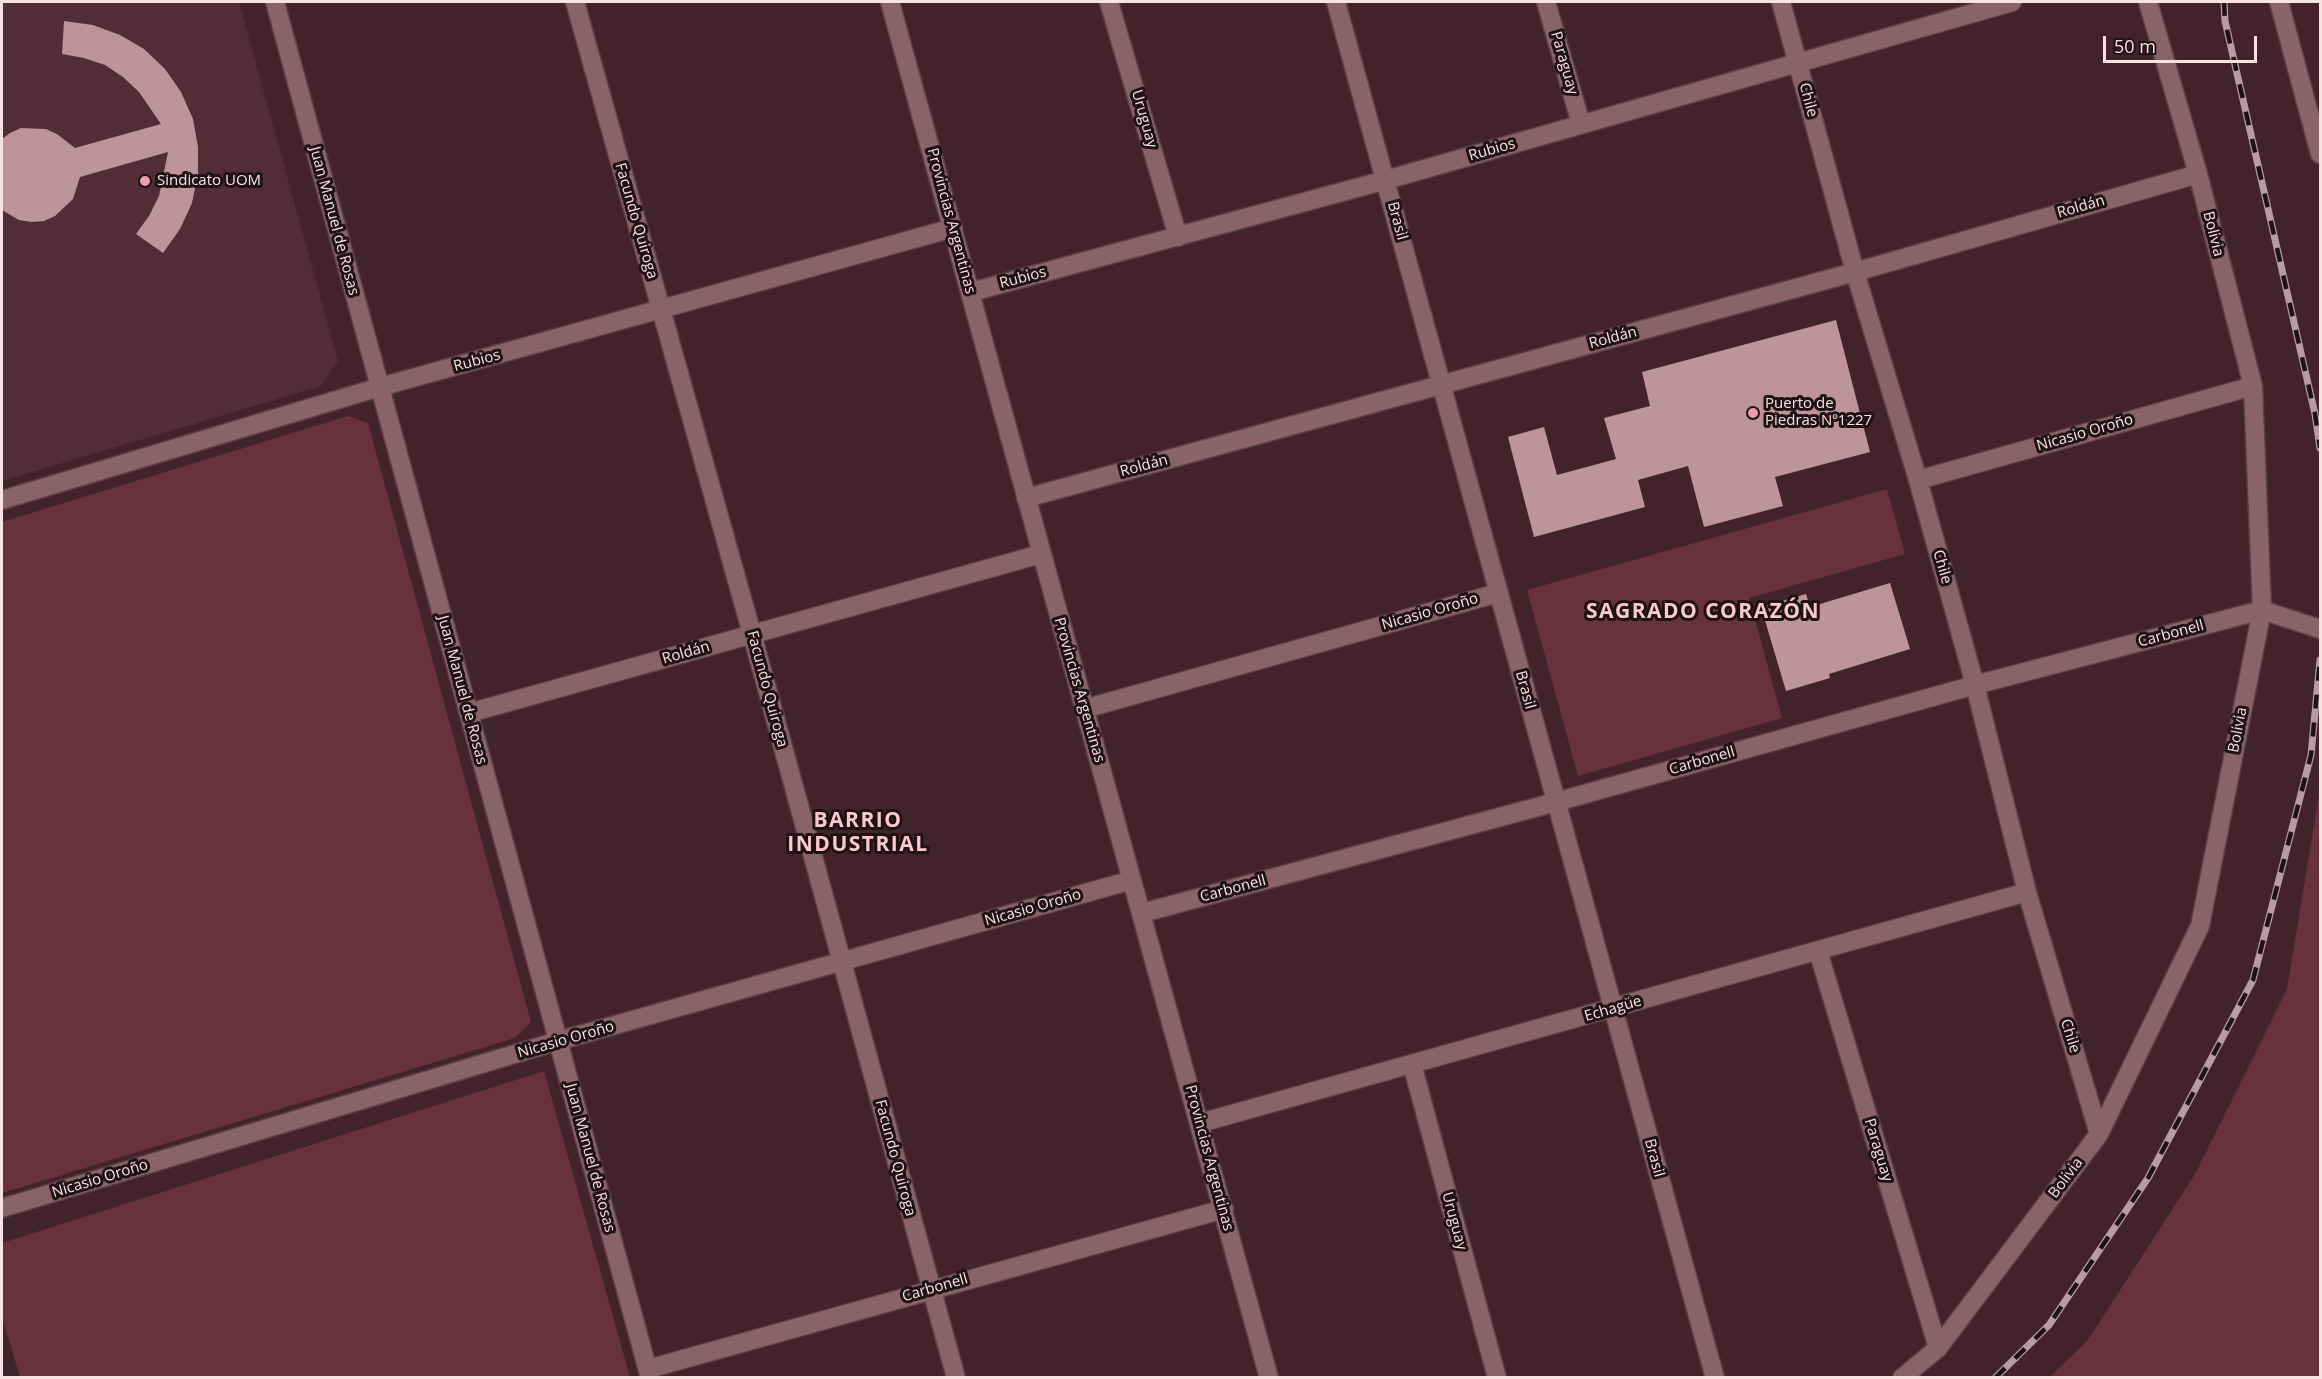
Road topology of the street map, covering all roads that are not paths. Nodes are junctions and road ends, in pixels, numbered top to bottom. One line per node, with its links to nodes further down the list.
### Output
1 (275, 2): 23 (street, Juan Manuel de Rosas)
2 (575, 2): 20 (street, Facundo Quiroga)
3 (890, 2): 16 (street, Provincias Argentinas)
4 (1109, 2): 17 (street, Uruguay)
5 (1336, 2): 15 (street, Brasil)
6 (1546, 2): 12 (street, Paraguay)
7 (1781, 2): 11 (street, Chile)
8 (2012, 2): 11 (street, Rubios)
9 (2148, 2): 14 (street, Bolivia)
10 (2279, 2): 13 (street)
11 (1798, 62): 12 (street, Rubios); 18 (street, Chile)
12 (1581, 124): 15 (street, Rubios)
13 (2320, 154)
14 (2198, 174): 18 (street, Roldán); 22 (street, Bolivia)
15 (1386, 180): 17 (street, Rubios); 21 (street, Brasil)
16 (954, 228): 19 (street, Provincias Argentinas); 20 (street, Rubios)
17 (1178, 237): 19 (street, Rubios)
18 (1855, 272): 21 (street, Roldán); 24 (street, Chile)
19 (970, 292): 25 (street, Provincias Argentinas)
20 (661, 310): 23 (street, Rubios); 31 (street, Facundo Quiroga)
21 (1440, 385): 25 (street, Roldán); 28 (street, Brasil)
22 (2253, 386): 24 (street, Nicasio Oroño); 29 (street, Bolivia)
23 (380, 387): 26 (street, Rubios); 34 (street, Juan Manuel de Rosas)
24 (1918, 480): 32 (street, Chile)
25 (1026, 498): 27 (street, Provincias Argentinas)
26 (2, 500)
27 (1041, 554): 31 (street, Roldán); 33 (street, Provincias Argentinas)
28 (1498, 593): 33 (street, Nicasio Oroño); 35 (street, Brasil)
29 (2262, 610): 30 (street); 32 (street, Carbonell); 45 (street, Bolivia)
30 (2320, 629)
31 (752, 634): 34 (street, Roldán); 40 (street, Facundo Quiroga)
32 (1976, 685): 35 (street, Carbonell); 37 (street, Chile)
33 (1084, 709): 36 (street, Provincias Argentinas)
34 (469, 713): 42 (street, Juan Manuel de Rosas)
35 (1556, 802): 38 (street, Carbonell); 41 (street, Brasil)
36 (1132, 880): 38 (street, Provincias Argentinas); 40 (street, Nicasio Oroño)
37 (2026, 892): 39 (street, Echagüe); 45 (street, Chile)
38 (1142, 913): 44 (street, Provincias Argentinas)
39 (1818, 951): 41 (street, Echagüe); 49 (street, Paraguay)
40 (841, 962): 42 (street, Nicasio Oroño); 48 (street, Facundo Quiroga)
41 (1613, 1009): 43 (street, Echagüe); 54 (street, Brasil)
42 (558, 1041): 46 (street, Nicasio Oroño); 50 (street, Juan Manuel de Rosas)
43 (1412, 1064): 44 (street, Echagüe); 53 (street, Uruguay)
44 (1200, 1123): 47 (street, Provincias Argentinas)
45 (2099, 1134): 49 (street, Bolivia)
46 (2, 1208)
47 (1224, 1209): 48 (street, Carbonell); 52 (street, Provincias Argentinas)
48 (931, 1289): 50 (street, Carbonell); 51 (street, Facundo Quiroga)
49 (1938, 1348): 55 (street, Bolivia)
50 (649, 1373)
51 (956, 1377)
52 (1267, 1377)
53 (1497, 1377)
54 (1715, 1377)
55 (1902, 1377)

